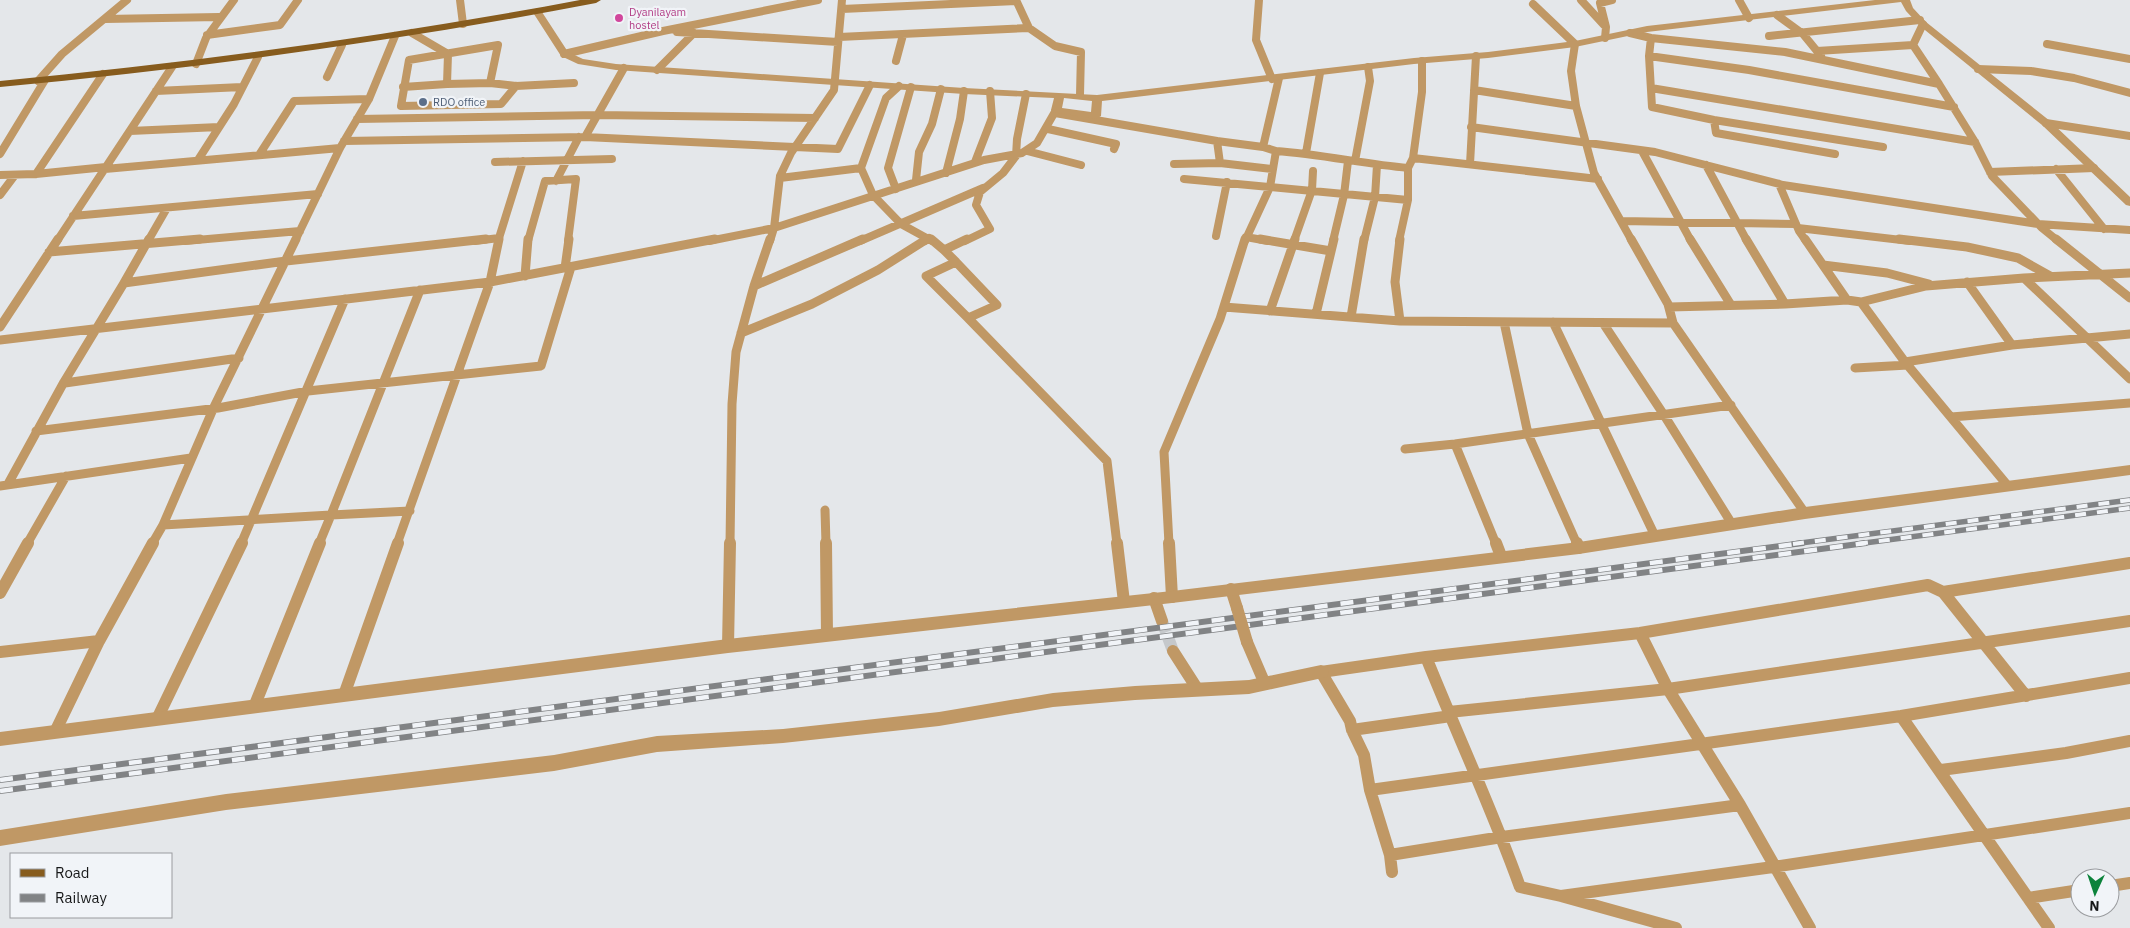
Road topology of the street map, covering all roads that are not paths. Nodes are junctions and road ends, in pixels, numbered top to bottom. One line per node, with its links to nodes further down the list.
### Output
1 (127, 0): 20 (street)
2 (234, 0): 18 (street)
3 (298, 0): 30 (street)
4 (460, 0): 22 (street)
5 (596, 0): 16 (main road)
6 (818, 0): 25 (street)
7 (1016, 0): 14 (street); 24 (street)
8 (1259, 0): 60 (street)
9 (1581, 0): 23 (street)
10 (1612, 0): 23 (street)
11 (1739, 0): 19 (street)
12 (1899, 0): 17 (street)
13 (1905, 0): 21 (street)
14 (842, 4): 36 (street)
15 (1533, 4): 37 (street)
16 (537, 11): 22 (main road); 43 (street)
17 (1777, 15): 19 (street); 29 (street)
18 (219, 17): 20 (street); 30 (street)
19 (1749, 18): 28 (street)
20 (105, 19): 61 (street)
21 (1921, 22): 29 (street); 40 (street); 55 (street)
22 (463, 24): 26 (main road)
23 (1606, 27): 34 (street)
24 (1028, 28): 31 (street); 84 (street)
25 (663, 31): 27 (street); 43 (street)
26 (412, 33): 32 (main road); 42 (street)
27 (694, 33): 36 (street); 56 (street)
28 (1630, 33): 34 (street); 35 (street)
29 (1803, 34): 33 (street); 41 (street)
30 (207, 35): 51 (street)
31 (903, 35): 36 (street); 48 (street)
32 (395, 36): 39 (main road); 86 (street)
33 (1768, 36)
34 (1605, 38): 37 (street)
35 (1651, 38): 45 (street); 50 (street)
36 (838, 40): 63 (street)
37 (1575, 44): 44 (street); 87 (street)
38 (2047, 44): 47 (street)
39 (342, 45): 46 (main road); 59 (street)
40 (1913, 45): 41 (street); 67 (street)
41 (1817, 51): 50 (street)
42 (448, 54): 65 (street); 66 (street); 72 (street)
43 (564, 54): 54 (street)
44 (1476, 56): 49 (street); 76 (street)
45 (1650, 56): 74 (street); 88 (street)
46 (258, 57): 51 (main road); 71 (street)
47 (2130, 58)
48 (896, 61)
49 (1422, 61): 53 (street); 119 (street)
50 (1825, 61): 67 (street)
51 (196, 64): 52 (main road)
52 (172, 67): 58 (main road); 77 (street)
53 (1368, 67): 57 (street); 124 (street)
54 (624, 68): 56 (street); 90 (street)
55 (1978, 69): 80 (street); 94 (street)
56 (657, 70): 63 (street)
57 (1320, 73): 60 (street); 114 (street)
58 (104, 74): 61 (main road); 142 (street)
59 (327, 77)
60 (1275, 78): 85 (street); 107 (street)
61 (41, 81): 64 (main road); 115 (street)
62 (574, 83): 69 (street)
63 (836, 83): 68 (street); 91 (street)
64 (0, 84)
65 (447, 84): 72 (street); 81 (street)
66 (490, 84): 69 (street); 81 (street)
67 (1939, 84): 88 (street)
68 (870, 85): 70 (street); 109 (street)
69 (516, 86): 81 (street)
70 (899, 86): 73 (street); 133 (street)
71 (242, 87): 77 (street); 95 (street)
72 (403, 87): 81 (street)
73 (911, 87): 75 (street); 154 (street)
74 (1651, 88): 93 (street); 104 (street)
75 (940, 89): 78 (street); 148 (street)
76 (1474, 90): 87 (street); 96 (street)
77 (156, 91): 98 (street)
78 (964, 91): 79 (street); 141 (street)
79 (990, 92): 82 (street); 126 (street)
80 (2130, 93)
81 (457, 94)
82 (1026, 94): 83 (street); 118 (street)
83 (1060, 95): 84 (street); 89 (street)
84 (1080, 95): 85 (street)
85 (1097, 98): 89 (street)
86 (369, 99): 92 (street); 117 (street)
87 (1576, 106): 103 (street)
88 (1954, 107): 104 (street)
89 (1056, 112): 97 (street); 102 (street)
90 (598, 115): 91 (street); 92 (street); 101 (street)
91 (815, 118): 109 (street)
92 (357, 120): 105 (street)
93 (1714, 120): 99 (street); 106 (street)
94 (2046, 123): 100 (street); 135 (street)
95 (219, 127): 98 (street); 121 (street)
96 (1471, 127): 103 (street); 129 (street)
97 (1048, 129): 110 (street); 111 (street)
98 (130, 130): 136 (street)
99 (1791, 131): 106 (street); 108 (street)
100 (2130, 136)
101 (582, 137): 105 (street); 109 (street); 123 (street)
102 (1217, 141): 107 (street); 127 (street)
103 (1585, 142): 113 (street); 147 (street)
104 (1976, 142): 140 (street)
105 (342, 144): 117 (street); 156 (street)
106 (1791, 146): 116 (street)
107 (1263, 147): 112 (street)
108 (1883, 147)
109 (794, 148): 145 (street)
110 (1114, 149)
111 (1027, 151): 118 (street); 130 (street)
112 (1276, 151): 114 (street); 137 (street)
113 (1642, 151): 132 (street); 166 (street)
114 (1306, 153): 124 (street)
115 (0, 154)
116 (1835, 154)
117 (259, 155): 121 (street)
118 (1016, 156): 126 (street); 152 (street)
119 (1413, 158): 129 (street); 134 (street)
120 (612, 159): 123 (street)
121 (198, 160): 136 (street)
122 (523, 161): 123 (street); 125 (street); 177 (street)
123 (567, 161): 149 (street)
124 (1352, 161): 131 (street); 159 (street)
125 (495, 162)
126 (975, 162): 141 (street)
127 (1220, 163): 128 (street); 137 (street)
128 (1174, 164)
129 (1470, 164): 147 (street)
130 (1081, 165)
131 (1377, 165): 134 (street); 160 (street)
132 (1706, 165): 151 (street); 167 (street)
133 (861, 168): 145 (street); 158 (street)
134 (1408, 168): 161 (street)
135 (2094, 168): 138 (street); 162 (street)
136 (105, 169): 142 (street); 164 (street)
137 (1272, 169): 153 (street)
138 (2056, 169): 140 (street); 172 (street)
139 (1313, 171): 155 (street)
140 (1990, 172): 169 (street)
141 (946, 173): 148 (street)
142 (36, 174): 143 (street)
143 (15, 175): 144 (street); 157 (street)
144 (0, 176)
145 (780, 178): 171 (street)
146 (1184, 179): 150 (street)
147 (1598, 179): 165 (street)
148 (916, 180): 154 (street)
149 (556, 181): 187 (street); 190 (street)
150 (1227, 182): 153 (street); 175 (street)
151 (1779, 184): 169 (street); 170 (street)
152 (987, 187): 168 (street); 181 (street)
153 (1270, 187): 155 (street); 176 (street)
154 (896, 188): 158 (street)
155 (1312, 190): 159 (street); 180 (street)
156 (318, 194): 163 (street); 174 (street)
157 (0, 195)
158 (873, 195): 168 (street); 171 (street)
159 (1344, 195): 160 (street); 182 (street)
160 (1375, 197): 161 (street); 210 (street)
161 (1408, 200): 212 (street)
162 (2130, 203)
163 (167, 208): 164 (street); 179 (street)
164 (73, 216): 183 (street)
165 (1621, 221): 166 (street); 206 (street)
166 (1680, 222): 167 (street); 204 (street)
167 (1736, 223): 170 (street); 203 (street)
168 (901, 224): 178 (street); 197 (street)
169 (2038, 224): 172 (street); 188 (street)
170 (1797, 226): 186 (street); 191 (street)
171 (774, 228): 187 (street); 197 (street)
172 (2104, 229): 173 (street)
173 (2130, 230)
174 (300, 231): 179 (street); 184 (street)
175 (1216, 236)
176 (1246, 237): 180 (street); 205 (street)
177 (499, 238): 184 (street); 193 (street)
178 (929, 238): 181 (street); 219 (street)
179 (146, 245): 183 (street); 195 (street)
180 (1294, 245): 182 (street); 208 (street)
181 (944, 250): 185 (street)
182 (1331, 251): 209 (street)
183 (50, 252): 217 (street)
184 (286, 261): 195 (street); 207 (street)
185 (956, 262): 211 (street); 211 (street)
186 (1823, 265): 196 (street); 201 (street)
187 (568, 268): 190 (street); 227 (street)
188 (2099, 273): 189 (street); 191 (street); 199 (street)
189 (2130, 273)
190 (525, 276): 193 (street)
191 (2050, 276): 192 (street)
192 (2024, 278): 194 (street); 221 (street)
193 (490, 282): 198 (street); 227 (street)
194 (1966, 282): 196 (street); 223 (street)
195 (124, 284): 218 (street)
196 (1935, 285): 202 (street)
197 (754, 286): 219 (street)
198 (420, 290): 200 (street); 229 (street)
199 (2130, 298)
200 (346, 299): 207 (street); 231 (street)
201 (1848, 300): 202 (street); 203 (street)
202 (1861, 302): 225 (street)
203 (1785, 304): 204 (street)
204 (1731, 305): 206 (street)
205 (1224, 307): 208 (street); 261 (street)
206 (1669, 307): 216 (street)
207 (263, 309): 218 (street); 224 (street)
208 (1270, 311): 209 (street)
209 (1316, 314): 210 (street)
210 (1352, 317): 212 (street)
211 (968, 318): 263 (street)
212 (1400, 321): 213 (street)
213 (1504, 322): 214 (street); 239 (street)
214 (1554, 322): 215 (street); 237 (street)
215 (1603, 322): 216 (street); 235 (street)
216 (1673, 323): 233 (street)
217 (0, 327)
218 (95, 329): 222 (street); 230 (street)
219 (741, 333): 270 (street)
220 (2130, 334): 221 (street)
221 (2088, 338): 223 (street); 228 (street)
222 (0, 340)
223 (2012, 344): 225 (street)
224 (239, 358): 230 (street); 234 (street)
225 (1907, 364): 226 (street); 236 (street)
226 (1855, 368)
227 (458, 374): 229 (street); 248 (street)
228 (2130, 379)
229 (385, 382): 231 (street); 250 (street)
230 (65, 383): 238 (street)
231 (308, 391): 234 (street); 251 (street)
232 (2130, 403): 236 (street)
233 (1731, 404): 235 (street); 249 (street)
234 (214, 407): 238 (street); 242 (street)
235 (1664, 415): 237 (street); 252 (street)
236 (1951, 416): 246 (street)
237 (1602, 423): 239 (street); 254 (street)
238 (36, 432): 245 (street)
239 (1528, 434): 240 (street); 255 (street)
240 (1455, 444): 241 (street); 256 (street)
241 (1405, 449)
242 (191, 458): 244 (street); 253 (street)
243 (2130, 470): 246 (street)
244 (66, 476): 245 (street); 260 (street)
245 (4, 485)
246 (2008, 486): 249 (street)
247 (825, 510): 267 (street)
248 (410, 511): 250 (street); 279 (street)
249 (1805, 513): 252 (street)
250 (331, 515): 251 (street); 281 (street)
251 (253, 520): 253 (street); 284 (street)
252 (1732, 524): 254 (street)
253 (163, 525): 268 (street)
254 (1655, 536): 255 (street)
255 (1579, 548): 256 (street)
256 (1501, 556): 258 (street)
257 (2130, 563): 259 (street)
258 (1232, 589): 261 (street); 276 (street, bridge)
259 (1943, 592): 266 (street); 269 (street)
260 (0, 593)
261 (1172, 597): 262 (street)
262 (1154, 598): 263 (street); 265 (street)
263 (1124, 602): 267 (street)
264 (2130, 620): 269 (street)
265 (1162, 622)
266 (1640, 633): 273 (street); 277 (street)
267 (827, 635): 270 (street)
268 (99, 641): 271 (street); 286 (street)
269 (1983, 642): 277 (street); 280 (street)
270 (728, 646): 279 (street)
271 (0, 652)
272 (1172, 652): 278 (street)
273 (1426, 657): 274 (street); 282 (street)
274 (1321, 672): 276 (street); 285 (street)
275 (2130, 678): 280 (street)
276 (1265, 684): 278 (street)
277 (1668, 688): 282 (street); 289 (street)
278 (1198, 690): 297 (street)
279 (344, 695): 281 (street)
280 (2026, 696): 283 (street)
281 (254, 707): 284 (street)
282 (1449, 712): 285 (street); 291 (street)
283 (1901, 716): 289 (street); 290 (street)
284 (156, 719): 286 (street)
285 (1352, 730): 292 (street)
286 (55, 732): 287 (street)
287 (0, 739)
288 (2130, 742): 290 (street)
289 (1702, 744): 291 (street); 293 (street)
290 (1941, 770): 295 (street)
291 (1474, 775): 292 (street); 296 (street)
292 (1370, 790): 298 (street)
293 (1740, 805): 296 (street); 299 (street)
294 (2130, 812): 295 (street)
295 (1983, 835): 299 (street); 303 (street)
296 (1502, 837): 298 (street); 302 (street)
297 (0, 838)
298 (1390, 855): 300 (street)
299 (1773, 867): 302 (street); 305 (street)
300 (1392, 872)
301 (2070, 892): 303 (street)
302 (1561, 896): 304 (street)
303 (2028, 898): 306 (street)
304 (1676, 928)
305 (1810, 928)
306 (2049, 928)

